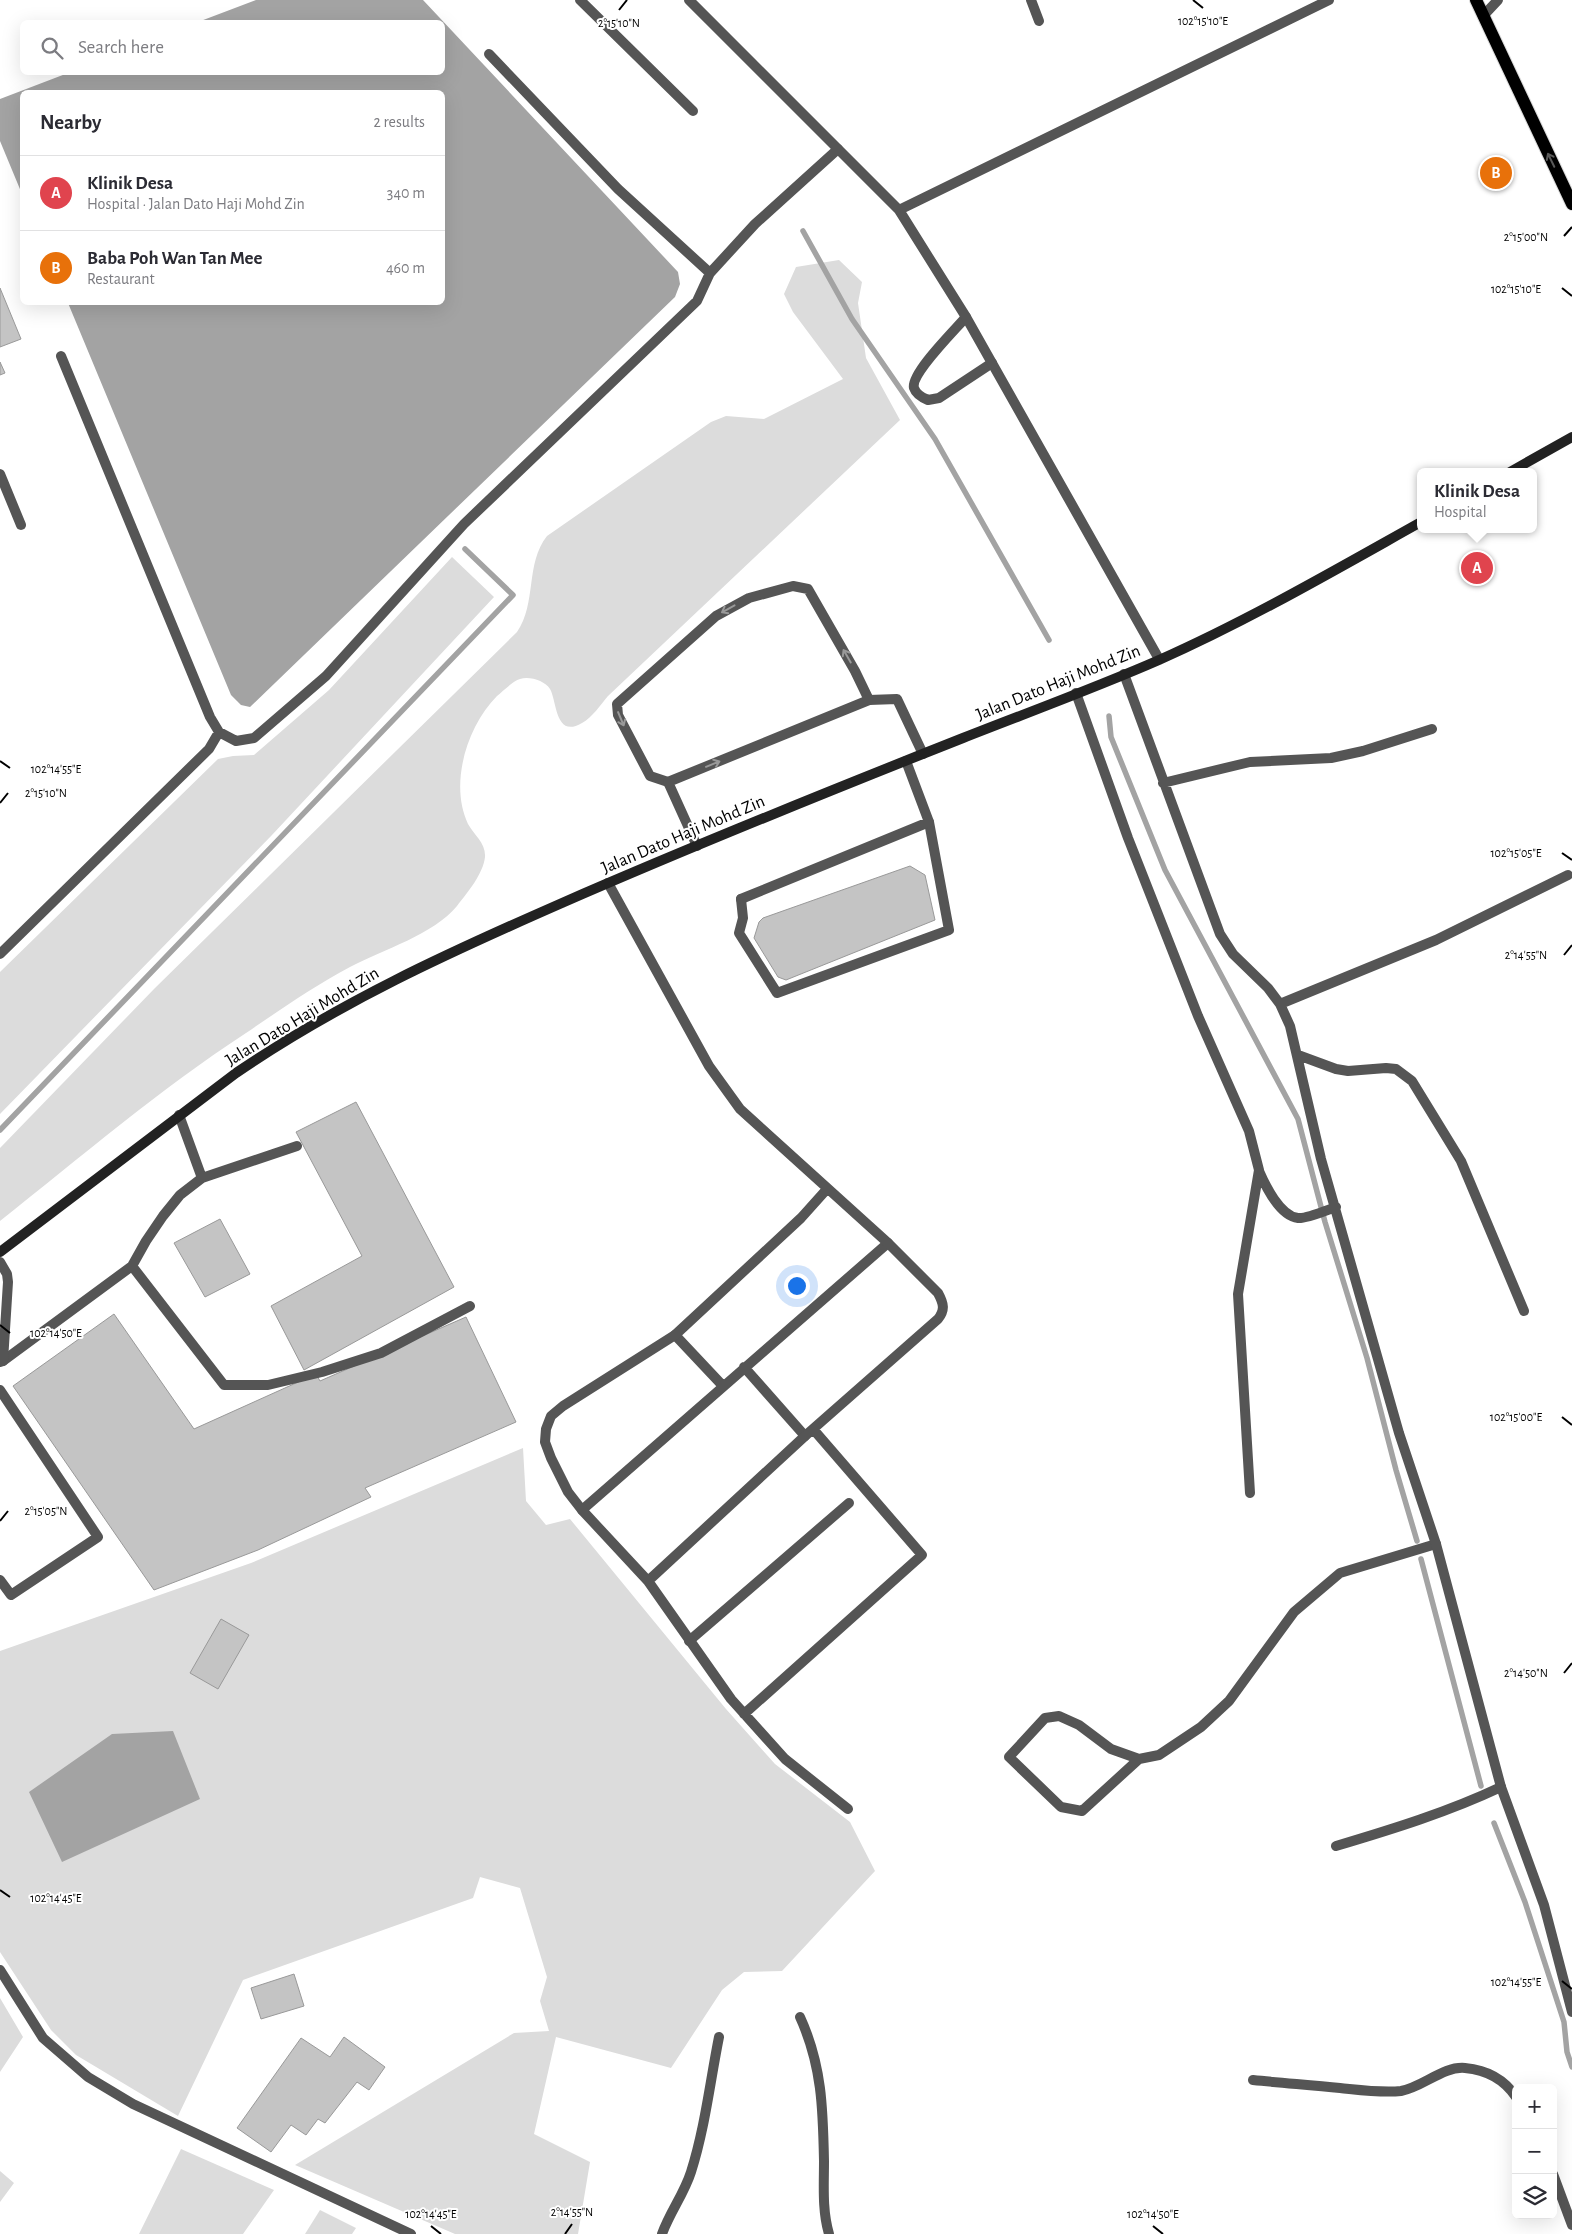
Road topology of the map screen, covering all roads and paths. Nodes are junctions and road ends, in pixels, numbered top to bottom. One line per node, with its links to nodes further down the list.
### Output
1 (580, 0): 10 (street)
2 (689, 0): 11 (street)
3 (1031, 0): 8 (street)
4 (1329, 0): 13 (street)
5 (1476, 0): 7 (main road)
6 (1498, 0): 7 (street)
7 (1483, 16): 12 (main road, one-way to 7)
8 (1039, 21)
9 (489, 54): 14 (street)
10 (692, 111)
11 (838, 149): 13 (street); 14 (street)
12 (1572, 204)
13 (898, 210): 15 (street)
14 (710, 274): 28 (street)
15 (966, 317): 17 (street); 17 (street)
16 (61, 356): 28 (street)
17 (992, 363): 23 (street)
18 (1572, 437): 19 (main road)
19 (1517, 468)
20 (0, 474): 22 (street)
21 (1417, 524): 23 (main road, Jalan Dato Haji Mohd Zin)
22 (21, 525)
23 (1159, 660): 24 (main road, Jalan Dato Haji Mohd Zin)
24 (1124, 674): 25 (main road, Jalan Dato Haji Mohd Zin); 32 (street)
25 (1076, 693): 29 (main road, Jalan Dato Haji Mohd Zin); 42 (street)
26 (869, 700): 29 (street); 31 (street, one-way to 26); 31 (street, one-way to 31)
27 (1432, 729): 32 (street)
28 (220, 732): 37 (street)
29 (924, 754): 30 (main road, Jalan Dato Haji Mohd Zin)
30 (906, 761): 33 (street); 34 (main road, Jalan Dato Haji Mohd Zin)
31 (668, 782): 34 (street)
32 (1163, 783): 38 (street)
33 (929, 822): 33 (street)
34 (697, 846): 36 (main road, Jalan Dato Haji Mohd Zin)
35 (1568, 876): 38 (street)
36 (608, 883): 40 (main road, Jalan Dato Haji Mohd Zin); 44 (street)
37 (0, 954)
38 (1280, 1004): 39 (street)
39 (1298, 1056): 45 (street); 51 (street)
40 (179, 1115): 43 (street); 47 (main road, Jalan Dato Haji Mohd Zin)
41 (297, 1146): 43 (street)
42 (1259, 1170): 45 (street); 58 (street)
43 (202, 1178): 49 (street)
44 (827, 1190): 46 (street); 52 (street)
45 (1333, 1208): 61 (street)
46 (888, 1243): 54 (street); 57 (street)
47 (0, 1252)
48 (0, 1262): 53 (street)
49 (132, 1266): 50 (street); 53 (street)
50 (470, 1306)
51 (1524, 1311)
52 (675, 1335): 55 (street); 60 (street)
53 (1, 1362)
54 (744, 1367): 55 (street); 57 (street)
55 (723, 1386): 60 (street)
56 (0, 1390): 62 (street)
57 (809, 1433): 63 (street); 65 (street)
58 (1250, 1493)
59 (849, 1503): 64 (street)
60 (582, 1510): 63 (street)
61 (1436, 1544): 66 (street); 67 (street)
62 (0, 1580)
63 (648, 1581): 64 (street)
64 (689, 1641): 65 (street)
65 (744, 1714): 68 (street)
66 (1139, 1759): 66 (street)
67 (1502, 1787): 69 (street); 71 (street)
68 (848, 1809)
69 (1336, 1846)
70 (0, 1970): 78 (street)
71 (1572, 2012)
72 (800, 2017): 80 (street)
73 (719, 2037): 79 (street)
74 (1253, 2080): 75 (street)
75 (1512, 2091)
76 (1557, 2185): 77 (street)
77 (1572, 2225)
78 (411, 2234)
79 (662, 2234)
80 (829, 2234)

